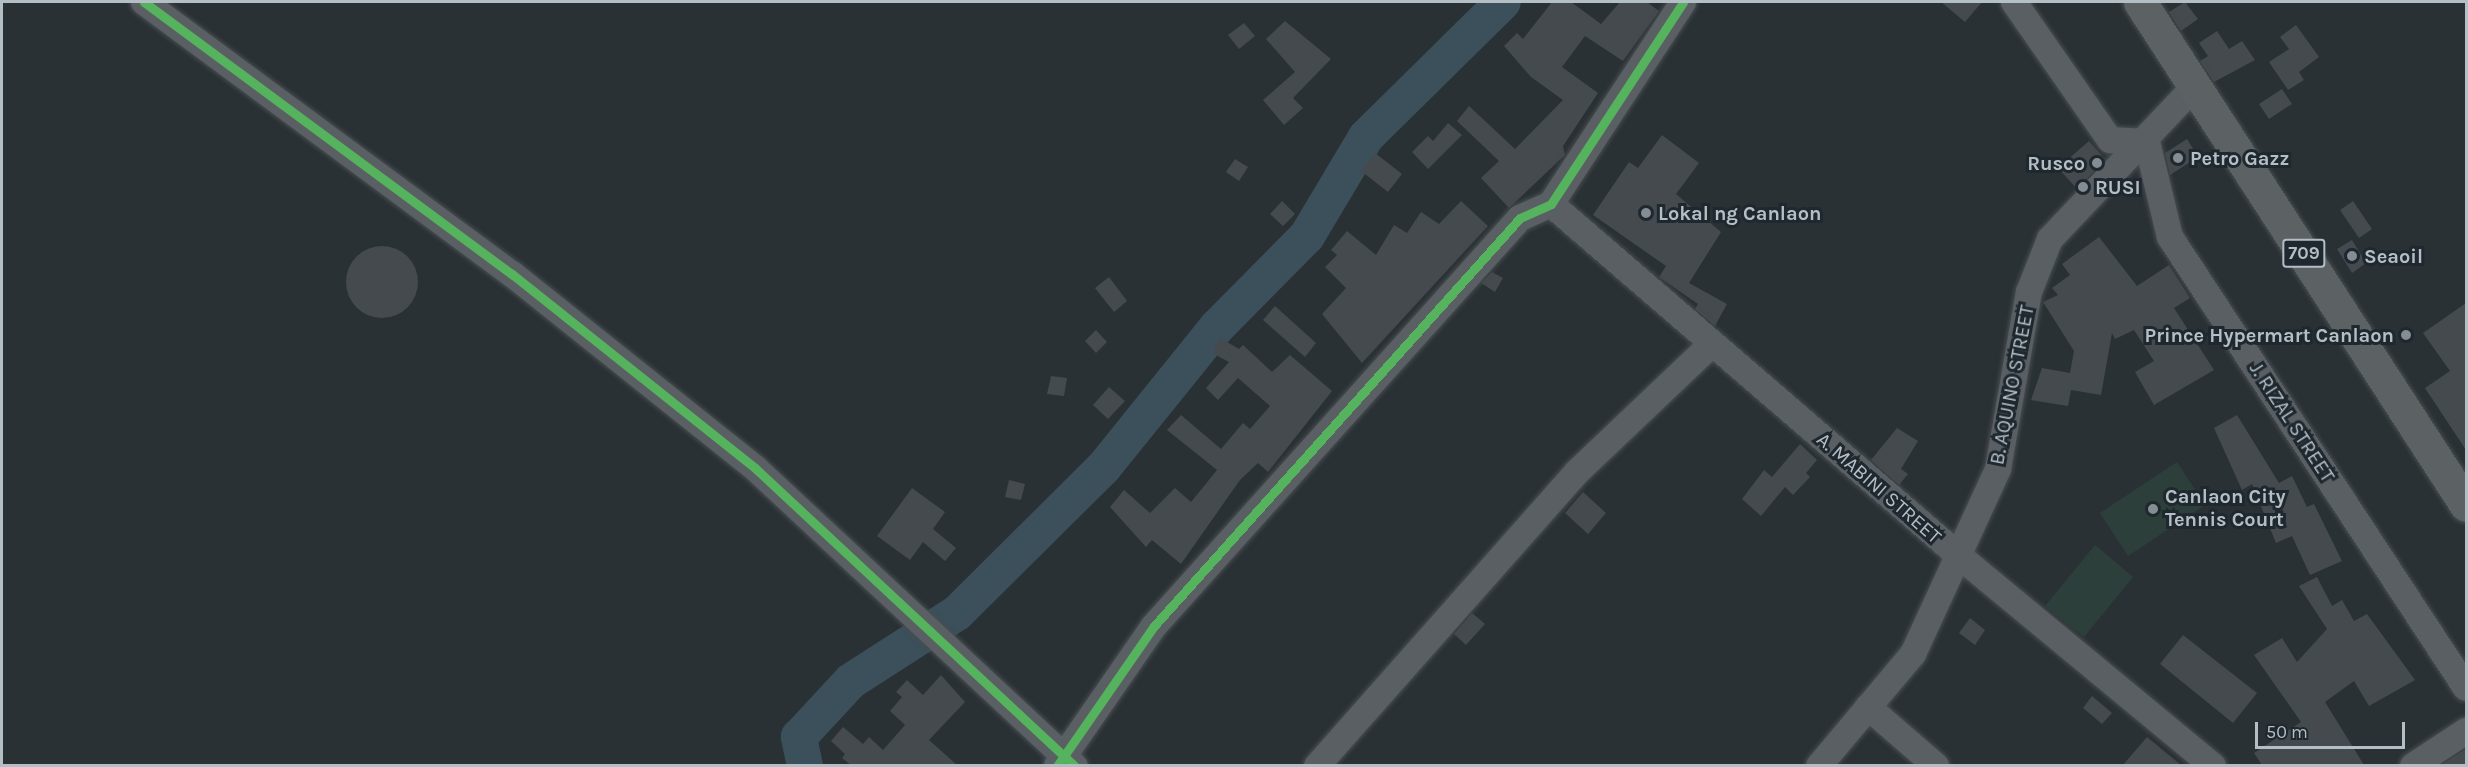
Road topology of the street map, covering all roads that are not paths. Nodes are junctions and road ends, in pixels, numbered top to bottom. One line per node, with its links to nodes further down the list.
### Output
1 (144, 2): 14 (street)
2 (1683, 2): 7 (street)
3 (2014, 2): 6 (street)
4 (2140, 2): 5 (main road, 709)
5 (2196, 85): 6 (street, B. AQUINO STREET); 9 (main road, 709)
6 (2147, 142): 10 (street, B. AQUINO STREET); 11 (street, J. RIZAL STREET)
7 (1551, 204): 8 (street, A. MABINI STREET); 14 (street)
8 (1712, 344): 10 (street, A. MABINI STREET); 15 (street)
9 (2466, 505)
10 (1958, 555): 12 (street, B. AQUINO STREET); 18 (street, A. MABINI STREET)
11 (2466, 688)
12 (1868, 707): 16 (street, B. AQUINO STREET); 17 (street)
13 (2466, 731): 19 (street)
14 (1066, 763)
15 (1317, 765)
16 (1819, 765)
17 (1936, 765)
18 (2213, 765)
19 (2413, 765)

